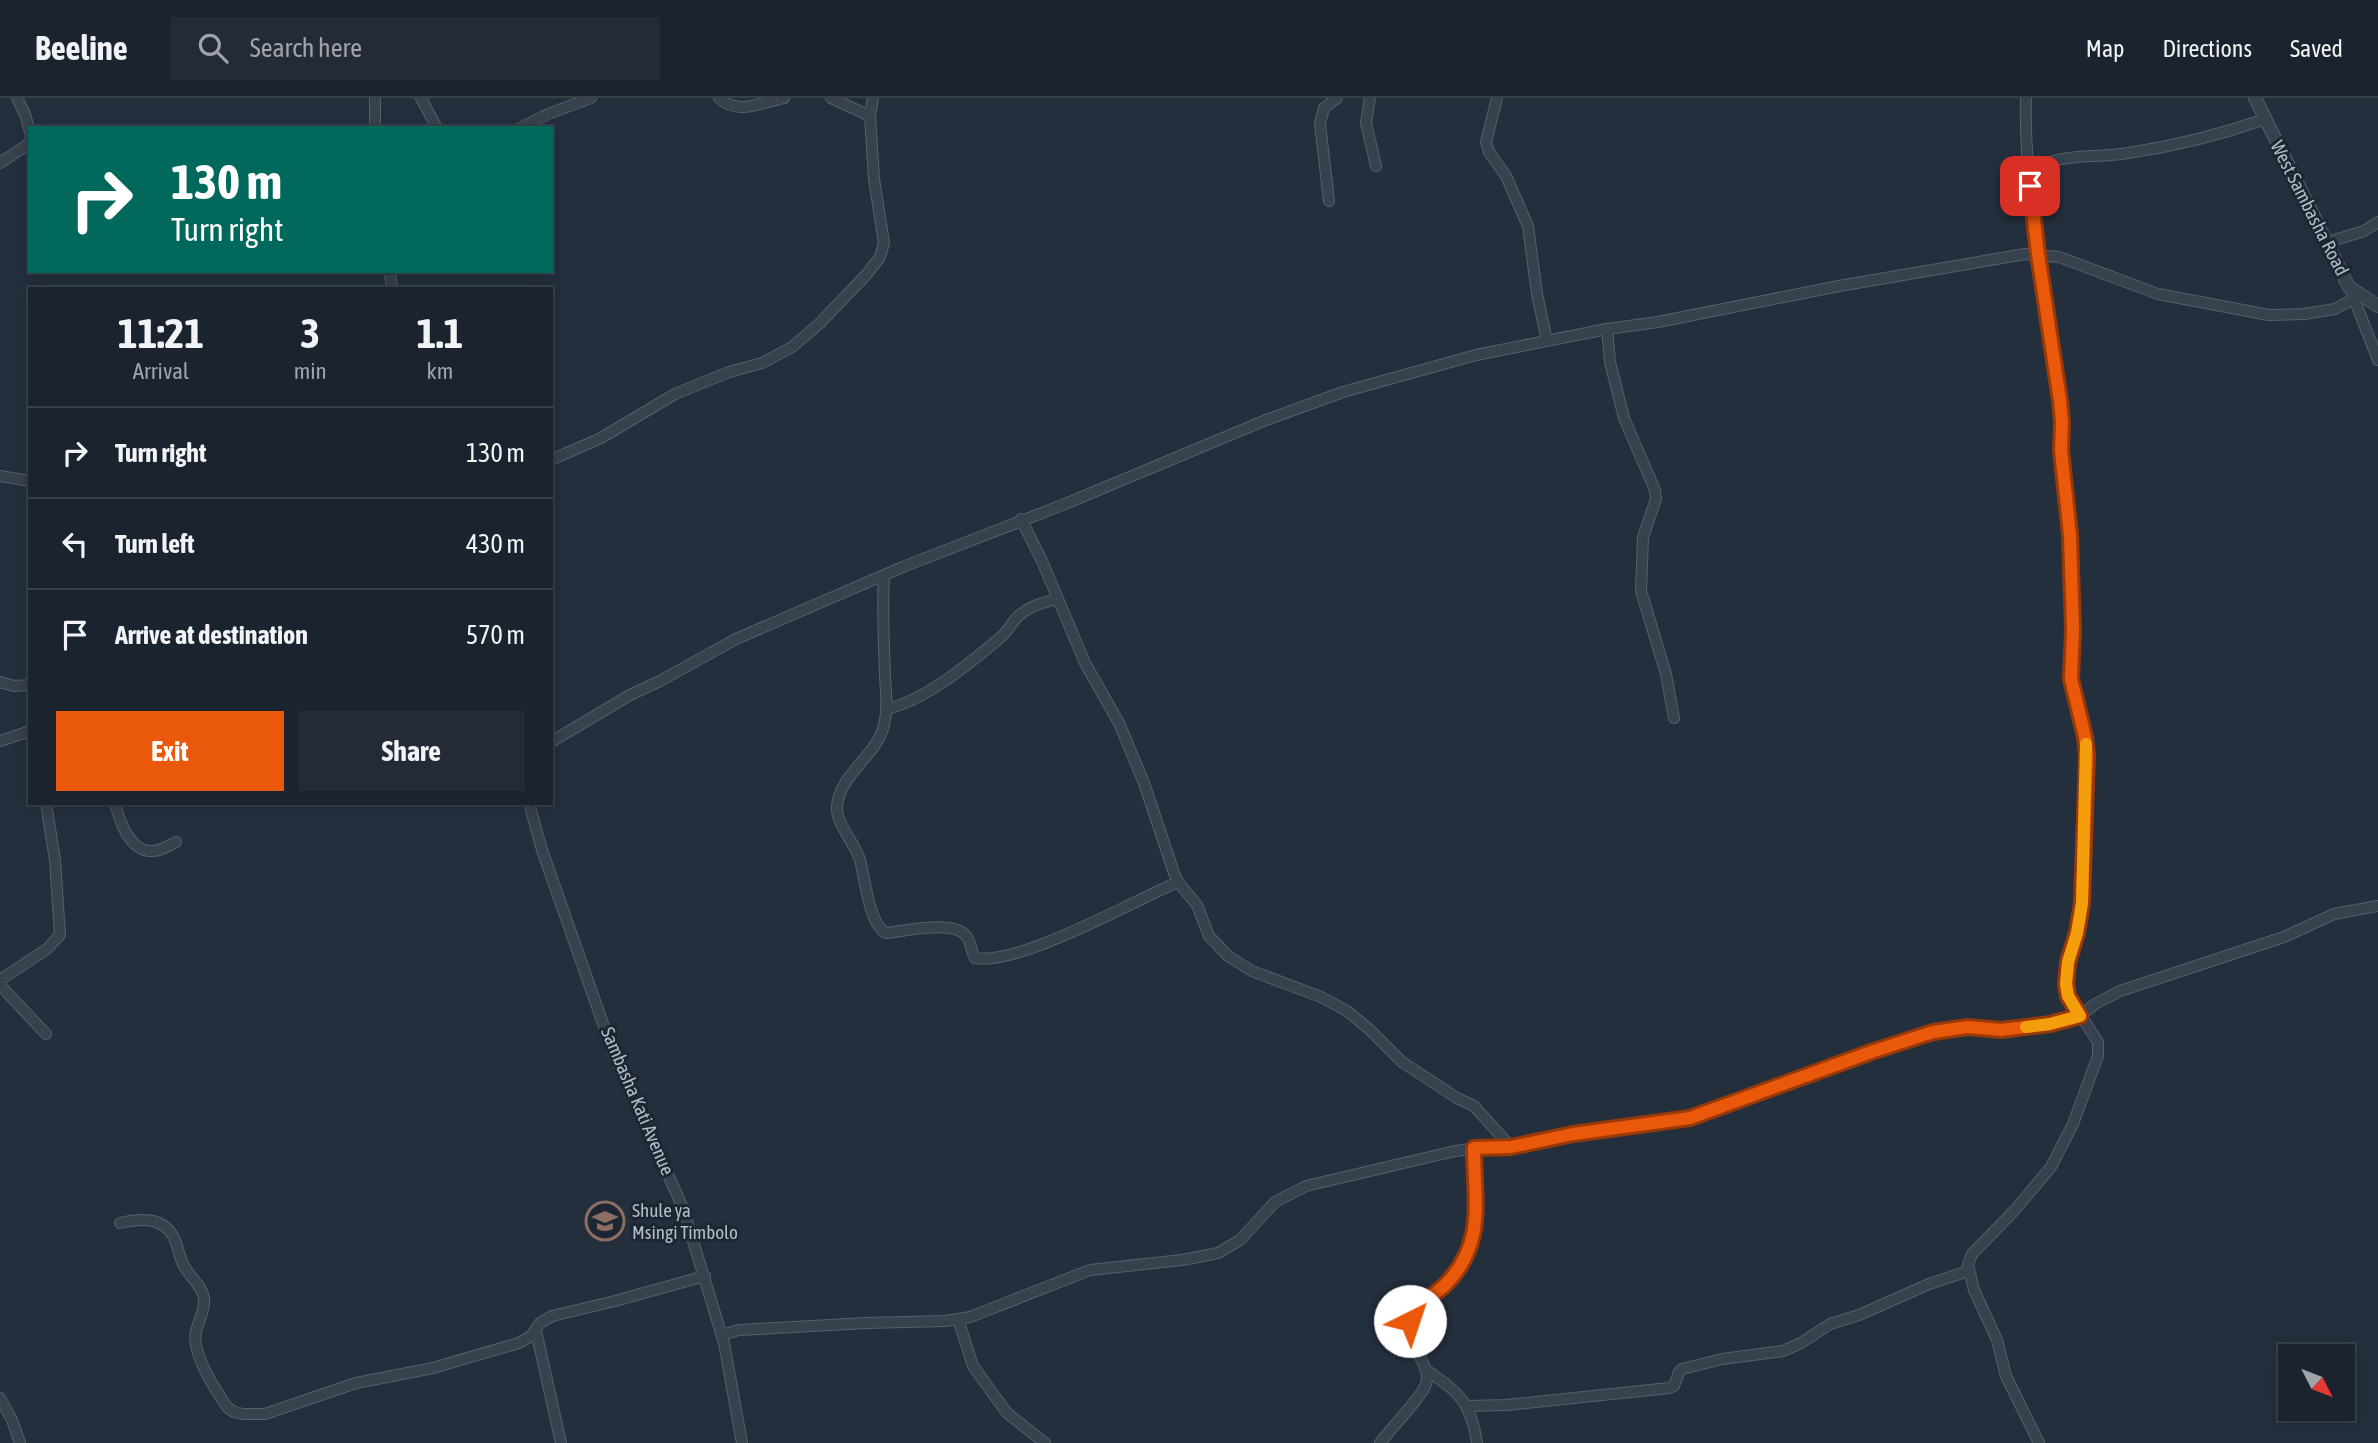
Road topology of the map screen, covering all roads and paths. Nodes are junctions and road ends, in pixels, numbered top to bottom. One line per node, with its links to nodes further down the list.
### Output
1 (17, 98): 16 (street)
2 (375, 98): 17 (street)
3 (421, 98): 18 (street)
4 (591, 98): 19 (street)
5 (719, 98): 6 (street)
6 (784, 98)
7 (831, 98): 14 (street)
8 (873, 98): 14 (street)
9 (1337, 98): 24 (street)
10 (1370, 98): 22 (street)
11 (1497, 98): 32 (street)
12 (2026, 98): 23 (street)
13 (2255, 98): 15 (street, West Sambasha Road)
14 (870, 116): 34 (street)
15 (2265, 119): 23 (street); 26 (street, West Sambasha Road)
16 (28, 126)
17 (375, 126)
18 (436, 126)
19 (524, 126)
20 (28, 143): 21 (street)
21 (0, 163)
22 (1376, 166)
23 (2029, 171): 27 (street)
24 (1329, 201)
25 (2378, 222): 26 (street)
26 (2328, 242): 28 (street, West Sambasha Road)
27 (2038, 254): 29 (street); 31 (street); 55 (street)
28 (2349, 287): 30 (street, West Sambasha Road); 33 (street)
29 (2348, 302)
30 (2378, 306)
31 (1607, 328): 32 (street); 43 (street)
32 (1547, 341): 37 (street)
33 (2378, 360)
34 (553, 459)
35 (0, 476): 36 (street)
36 (28, 481)
37 (1021, 519): 38 (street); 39 (street)
38 (884, 576): 42 (street); 46 (street)
39 (1057, 600): 42 (street); 51 (street)
40 (0, 682): 41 (street)
41 (28, 685)
42 (886, 709): 51 (street)
43 (1674, 718)
44 (28, 732): 45 (street)
45 (0, 741)
46 (553, 741)
47 (46, 805): 53 (street)
48 (116, 805): 50 (street)
49 (530, 805): 61 (street, Sambasha Kati Avenue)
50 (176, 842)
51 (1178, 883): 57 (street)
52 (2378, 906): 55 (street)
53 (0, 980)
54 (0, 985): 56 (street)
55 (2080, 1016): 57 (street); 60 (street)
56 (46, 1034)
57 (1511, 1147): 58 (street)
58 (1474, 1148): 62 (street); 65 (street)
59 (120, 1223): 63 (street)
60 (1968, 1271): 67 (street); 74 (street)
61 (705, 1276): 63 (street); 64 (street, Sambasha Kati Avenue)
62 (958, 1319): 64 (street); 71 (street)
63 (536, 1331): 69 (street)
64 (722, 1335): 70 (street, Sambasha Kati Avenue)
65 (1425, 1369): 67 (street); 72 (street)
66 (0, 1398): 68 (street)
67 (1468, 1406): 73 (street)
68 (20, 1443)
69 (561, 1443)
70 (742, 1443)
71 (1045, 1443)
72 (1380, 1443)
73 (1477, 1443)
74 (2039, 1443)

